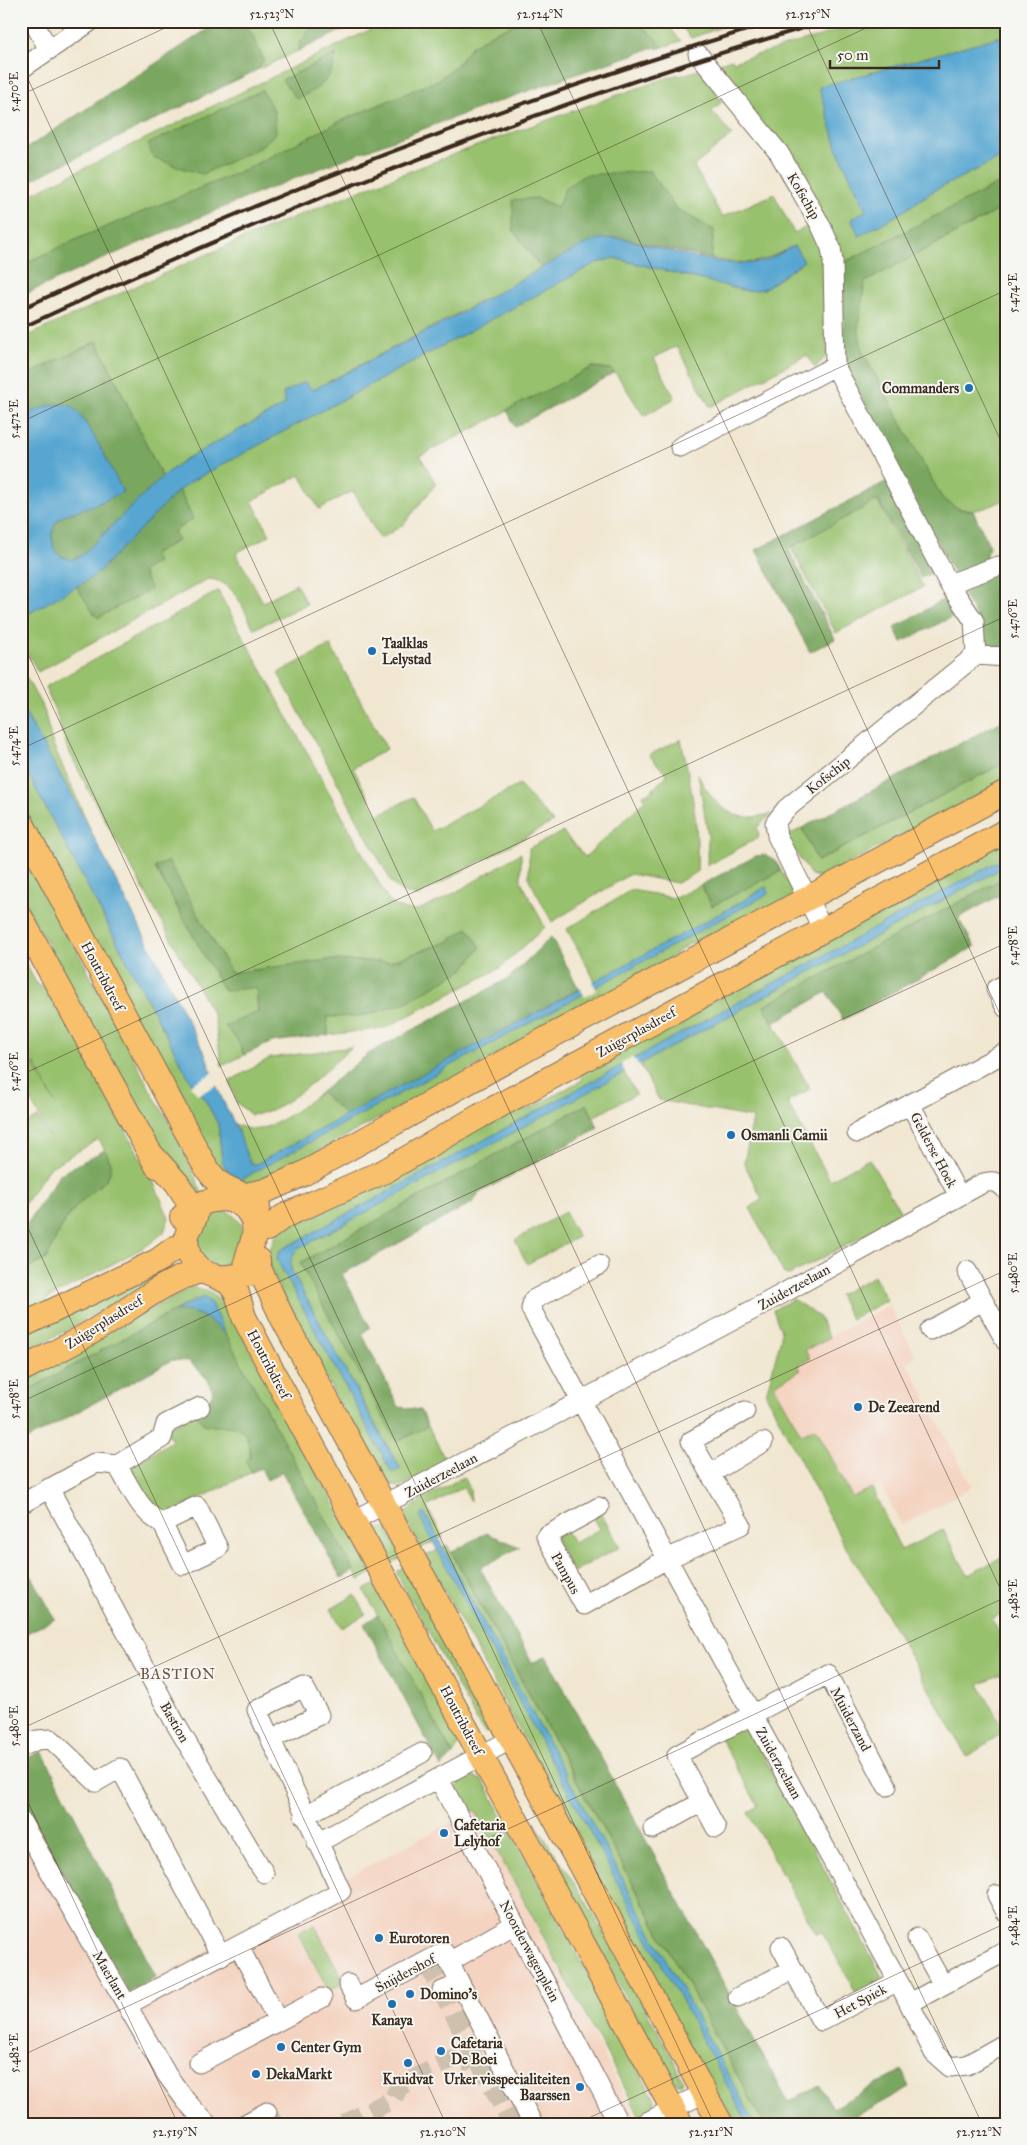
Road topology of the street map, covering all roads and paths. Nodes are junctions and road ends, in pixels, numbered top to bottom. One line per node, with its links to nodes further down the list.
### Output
1 (34, 21): 3 (street)
2 (91, 21): 3 (street)
3 (49, 50): 5 (street)
4 (698, 54): 6 (street, Kofschip)
5 (21, 69)
6 (835, 366): 7 (street); 9 (street, Kofschip)
7 (680, 447)
8 (998, 566): 9 (street)
9 (949, 584): 10 (street, Kofschip)
10 (976, 655): 11 (street); 15 (street, Kofschip)
11 (1006, 657)
12 (1006, 792): 15 (main road)
13 (21, 822): 25 (main road, Houtribdreef)
14 (1006, 831): 17 (main road, Zuigerplasdreef)
15 (807, 899): 17 (street, Kofschip); 25 (main road)
16 (21, 918): 26 (main road)
17 (823, 930): 27 (main road, Zuigerplasdreef)
18 (1006, 984): 19 (street)
19 (1006, 1008)
20 (1006, 1052): 21 (street, Gelderse Hoek)
21 (910, 1104): 22 (street, Gelderse Hoek); 24 (street, Gelderse Hoek)
22 (857, 1133)
23 (1006, 1190): 24 (street, Zuiderzeelaan)
24 (959, 1196): 38 (street, Zuiderzeelaan)
25 (238, 1199): 26 (main road); 27 (main road); 29 (main road)
26 (188, 1212): 28 (main road); 32 (main road)
27 (267, 1229): 29 (main road)
28 (174, 1248): 32 (main road); 34 (main road, Zuigerplasdreef)
29 (253, 1265): 32 (main road, Zuigerplasdreef); 46 (main road)
30 (599, 1265): 38 (street)
31 (967, 1271): 33 (street)
32 (205, 1277): 37 (main road, Zuigerplasdreef); 48 (main road, Houtribdreef)
33 (983, 1301): 35 (street); 36 (street)
34 (21, 1326)
35 (930, 1330)
36 (1006, 1342)
37 (21, 1370)
38 (581, 1401): 46 (street, Zuiderzeelaan); 50 (street, Zuiderzeelaan)
39 (200, 1406): 42 (street)
40 (745, 1411): 43 (street)
41 (763, 1442): 43 (street)
42 (117, 1465): 44 (street); 49 (street)
43 (710, 1474): 50 (street)
44 (49, 1488): 45 (street); 65 (street, Bastion)
45 (21, 1504)
46 (385, 1504): 48 (street, Zuiderzeelaan); 53 (main road)
47 (599, 1507): 50 (street, Pampus)
48 (354, 1520): 56 (main road, Houtribdreef)
49 (162, 1523)
50 (667, 1559): 51 (street, Zuiderzeelaan)
51 (752, 1714): 58 (street, Muiderzand); 59 (street); 76 (street, Zuiderzeelaan)
52 (271, 1738): 60 (street)
53 (512, 1739): 56 (street); 88 (main road)
54 (21, 1747): 73 (street)
55 (422, 1753): 60 (street)
56 (482, 1756): 57 (street); 90 (main road, Houtribdreef)
57 (438, 1779): 64 (street); 68 (street, Noorderwagenplein)
58 (887, 1786)
59 (702, 1802): 62 (street); 63 (street)
60 (304, 1816): 64 (street)
61 (21, 1821): 84 (street, Maerlant)
62 (716, 1828)
63 (653, 1829)
64 (317, 1844): 70 (street)
65 (264, 1873)
66 (997, 1895): 67 (street)
67 (1006, 1912)
68 (515, 1924): 74 (street, Snijdershof); 94 (street, Noorderwagenplein)
69 (917, 1938): 79 (street)
70 (239, 1947): 73 (street); 85 (street)
71 (781, 1947): 75 (street, Het Spiek)
72 (1006, 1951): 79 (street)
73 (221, 1956): 84 (street)
74 (449, 1962): 77 (street, Snijdershof); 78 (street)
75 (793, 1969): 76 (street, Het Spiek); 81 (street)
76 (898, 1980): 83 (street, Zuiderzeelaan)
77 (348, 1984)
78 (460, 1984): 80 (street); 93 (street)
79 (943, 1985): 83 (street)
80 (442, 1992)
81 (738, 1997)
82 (322, 1998): 85 (street)
83 (910, 2003): 86 (street, Zuiderzeelaan)
84 (128, 2005): 91 (street, Maerlant)
85 (278, 2021): 87 (street)
86 (1006, 2043)
87 (199, 2063)
88 (704, 2092): 90 (street); 96 (main road)
89 (268, 2112): 92 (street)
90 (677, 2116): 95 (street)
91 (207, 2124)
92 (245, 2124)
93 (533, 2124)
94 (619, 2124)
95 (643, 2124)
96 (721, 2124)

